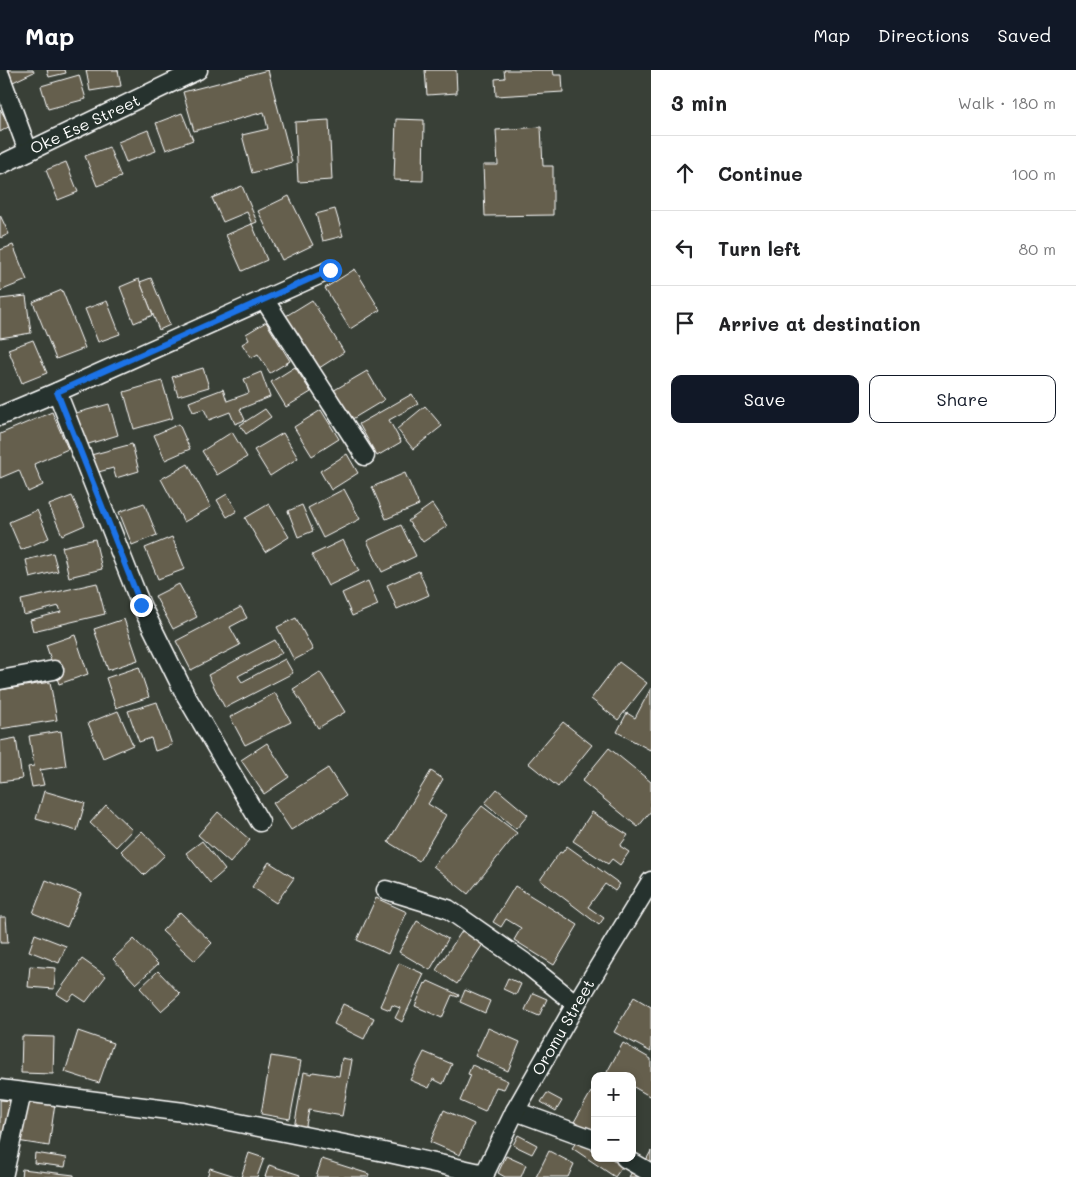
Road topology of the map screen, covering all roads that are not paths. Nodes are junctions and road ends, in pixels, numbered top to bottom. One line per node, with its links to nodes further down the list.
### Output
1 (198, 70): 3 (street, Oke Ese Street)
2 (0, 75): 3 (street)
3 (28, 151): 4 (street, Oke Ese Street)
4 (0, 165)
5 (330, 270): 6 (street)
6 (264, 300): 7 (street); 9 (street)
7 (57, 392): 8 (street); 12 (street)
8 (0, 416)
9 (364, 456)
10 (54, 670): 11 (street)
11 (0, 680)
12 (260, 822)
13 (651, 881): 15 (street, Oromu Street)
14 (386, 890): 15 (street)
15 (576, 1004): 18 (street, Oromu Street)
16 (0, 1089): 17 (street)
17 (22, 1092): 22 (street); 23 (street)
18 (515, 1111): 19 (street); 22 (street, Oromu Street)
19 (591, 1139)
20 (632, 1162): 21 (street)
21 (651, 1174)
22 (484, 1176)
23 (3, 1177)

